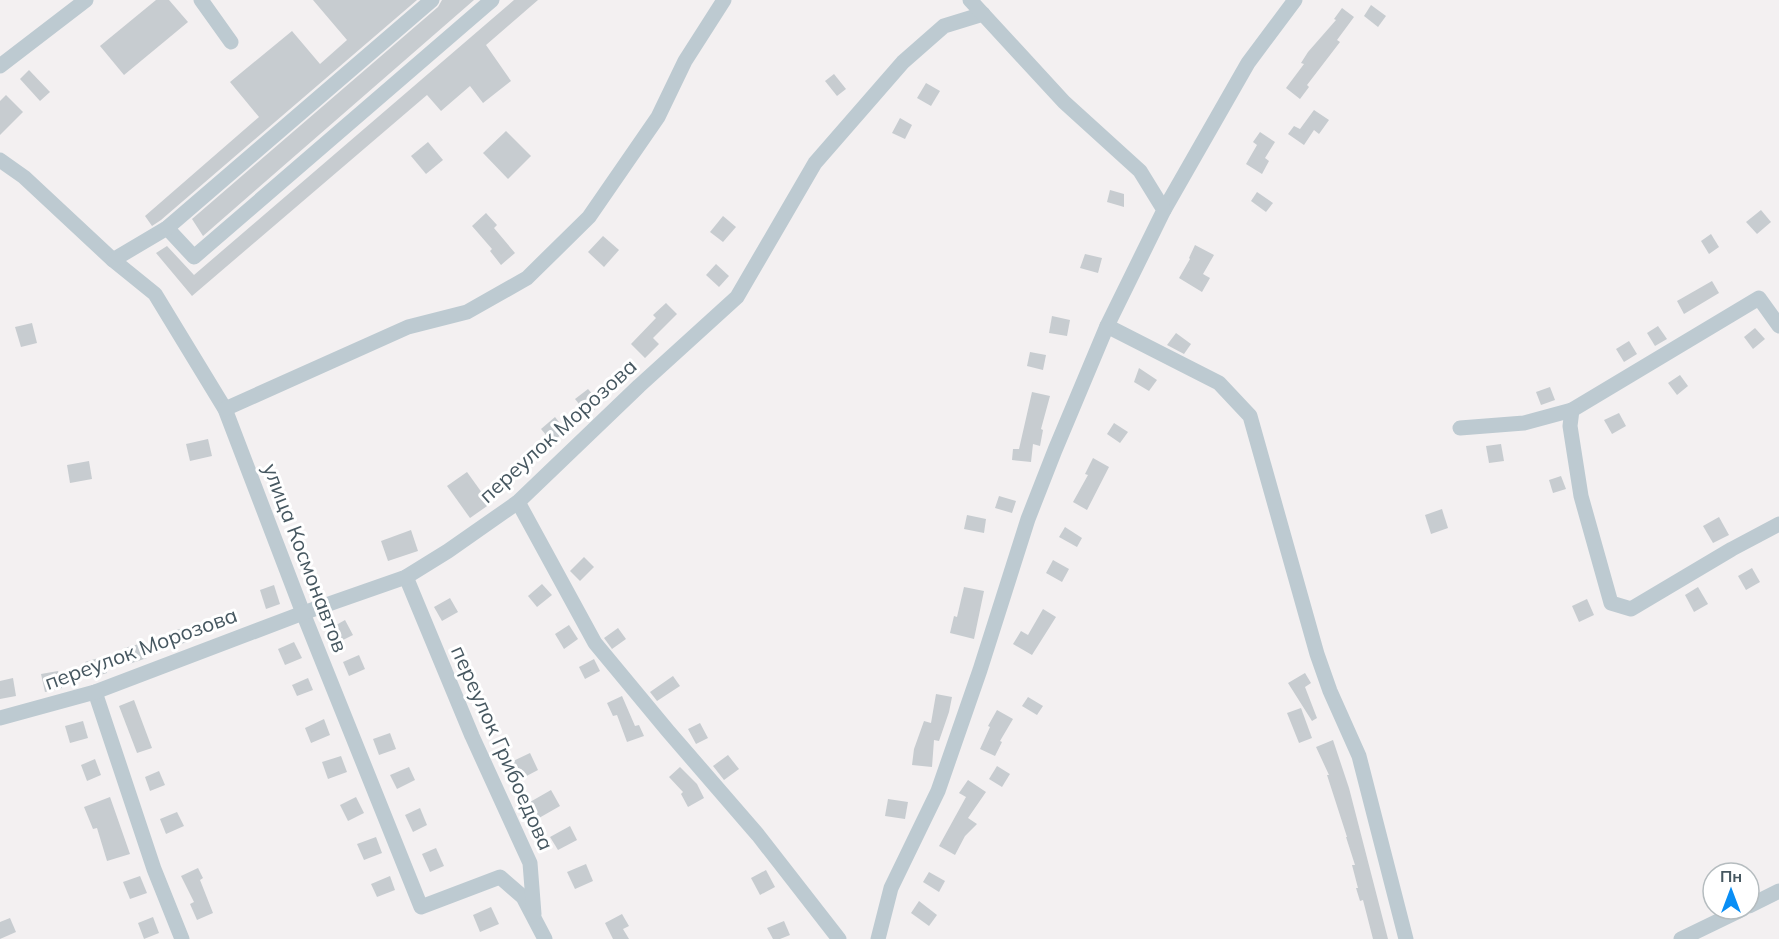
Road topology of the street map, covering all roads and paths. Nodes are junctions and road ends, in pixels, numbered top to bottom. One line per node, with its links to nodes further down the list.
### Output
1 (86, 0): 10 (street)
2 (201, 0): 9 (street)
3 (432, 0): 13 (street)
4 (492, 0): 13 (street)
5 (724, 0): 17 (street)
6 (970, 0): 8 (street)
7 (1295, 0): 12 (street)
8 (983, 14): 12 (street); 20 (street, переулок Морозова)
9 (231, 42)
10 (0, 66)
11 (0, 160): 14 (street, улица Космонавтов)
12 (1164, 210): 15 (street)
13 (167, 228): 14 (street)
14 (113, 260): 17 (street, улица Космонавтов)
15 (1107, 326): 33 (street); 34 (street)
16 (1779, 326): 18 (street)
17 (225, 410): 23 (street, улица Космонавтов)
18 (1572, 410): 19 (street); 21 (street)
19 (1460, 428)
20 (518, 502): 22 (street, переулок Морозова); 32 (street)
21 (1779, 524)
22 (406, 577): 23 (street, переулок Морозова); 28 (street, переулок Грибоедова)
23 (303, 613): 24 (street, переулок Морозова); 28 (street, улица Космонавтов)
24 (95, 692): 25 (street, переулок Морозова); 30 (street)
25 (0, 718)
26 (1779, 891): 27 (street)
27 (1761, 900)
28 (535, 920): 31 (street, переулок Грибоедова)
29 (1718, 921): 35 (street)
30 (182, 939)
31 (545, 939)
32 (839, 939)
33 (878, 939)
34 (1406, 939)
35 (1681, 939)

